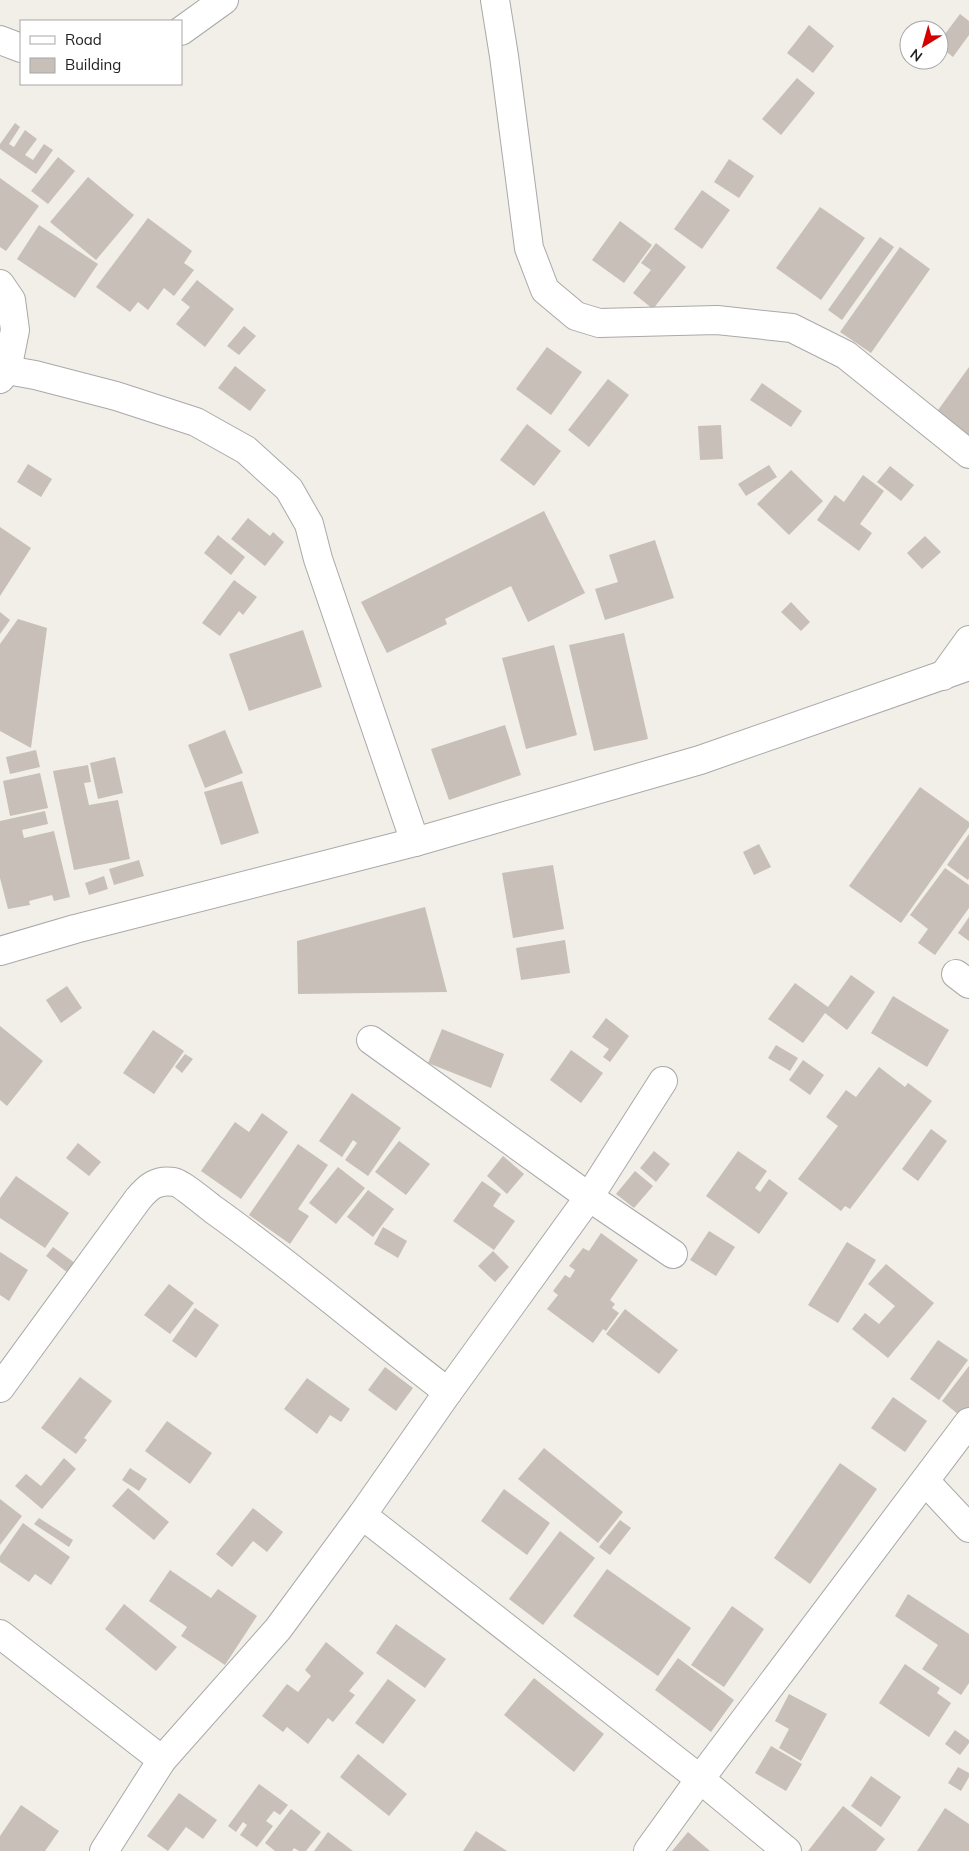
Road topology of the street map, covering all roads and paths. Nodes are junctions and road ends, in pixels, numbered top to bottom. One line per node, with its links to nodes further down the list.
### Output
1 (224, 0): 3 (street)
2 (495, 0): 8 (street)
3 (182, 30)
4 (0, 40): 5 (street)
5 (20, 48)
6 (0, 284): 7 (street)
7 (4, 375): 12 (street)
8 (969, 454)
9 (969, 640): 11 (street)
10 (969, 666): 11 (street)
11 (943, 676): 12 (street)
12 (415, 842): 13 (street)
13 (0, 950)
14 (371, 1040): 16 (street)
15 (663, 1081): 16 (street)
16 (589, 1197): 17 (street); 19 (street)
17 (673, 1254)
18 (0, 1388): 19 (street)
19 (448, 1392): 22 (street)
20 (969, 1422): 21 (street)
21 (925, 1481): 23 (street); 26 (street)
22 (362, 1515): 25 (street); 26 (street)
23 (969, 1528)
24 (0, 1634): 25 (street)
25 (162, 1760): 27 (street)
26 (700, 1779): 28 (street); 29 (street)
27 (104, 1851)
28 (648, 1851)
29 (787, 1851)

